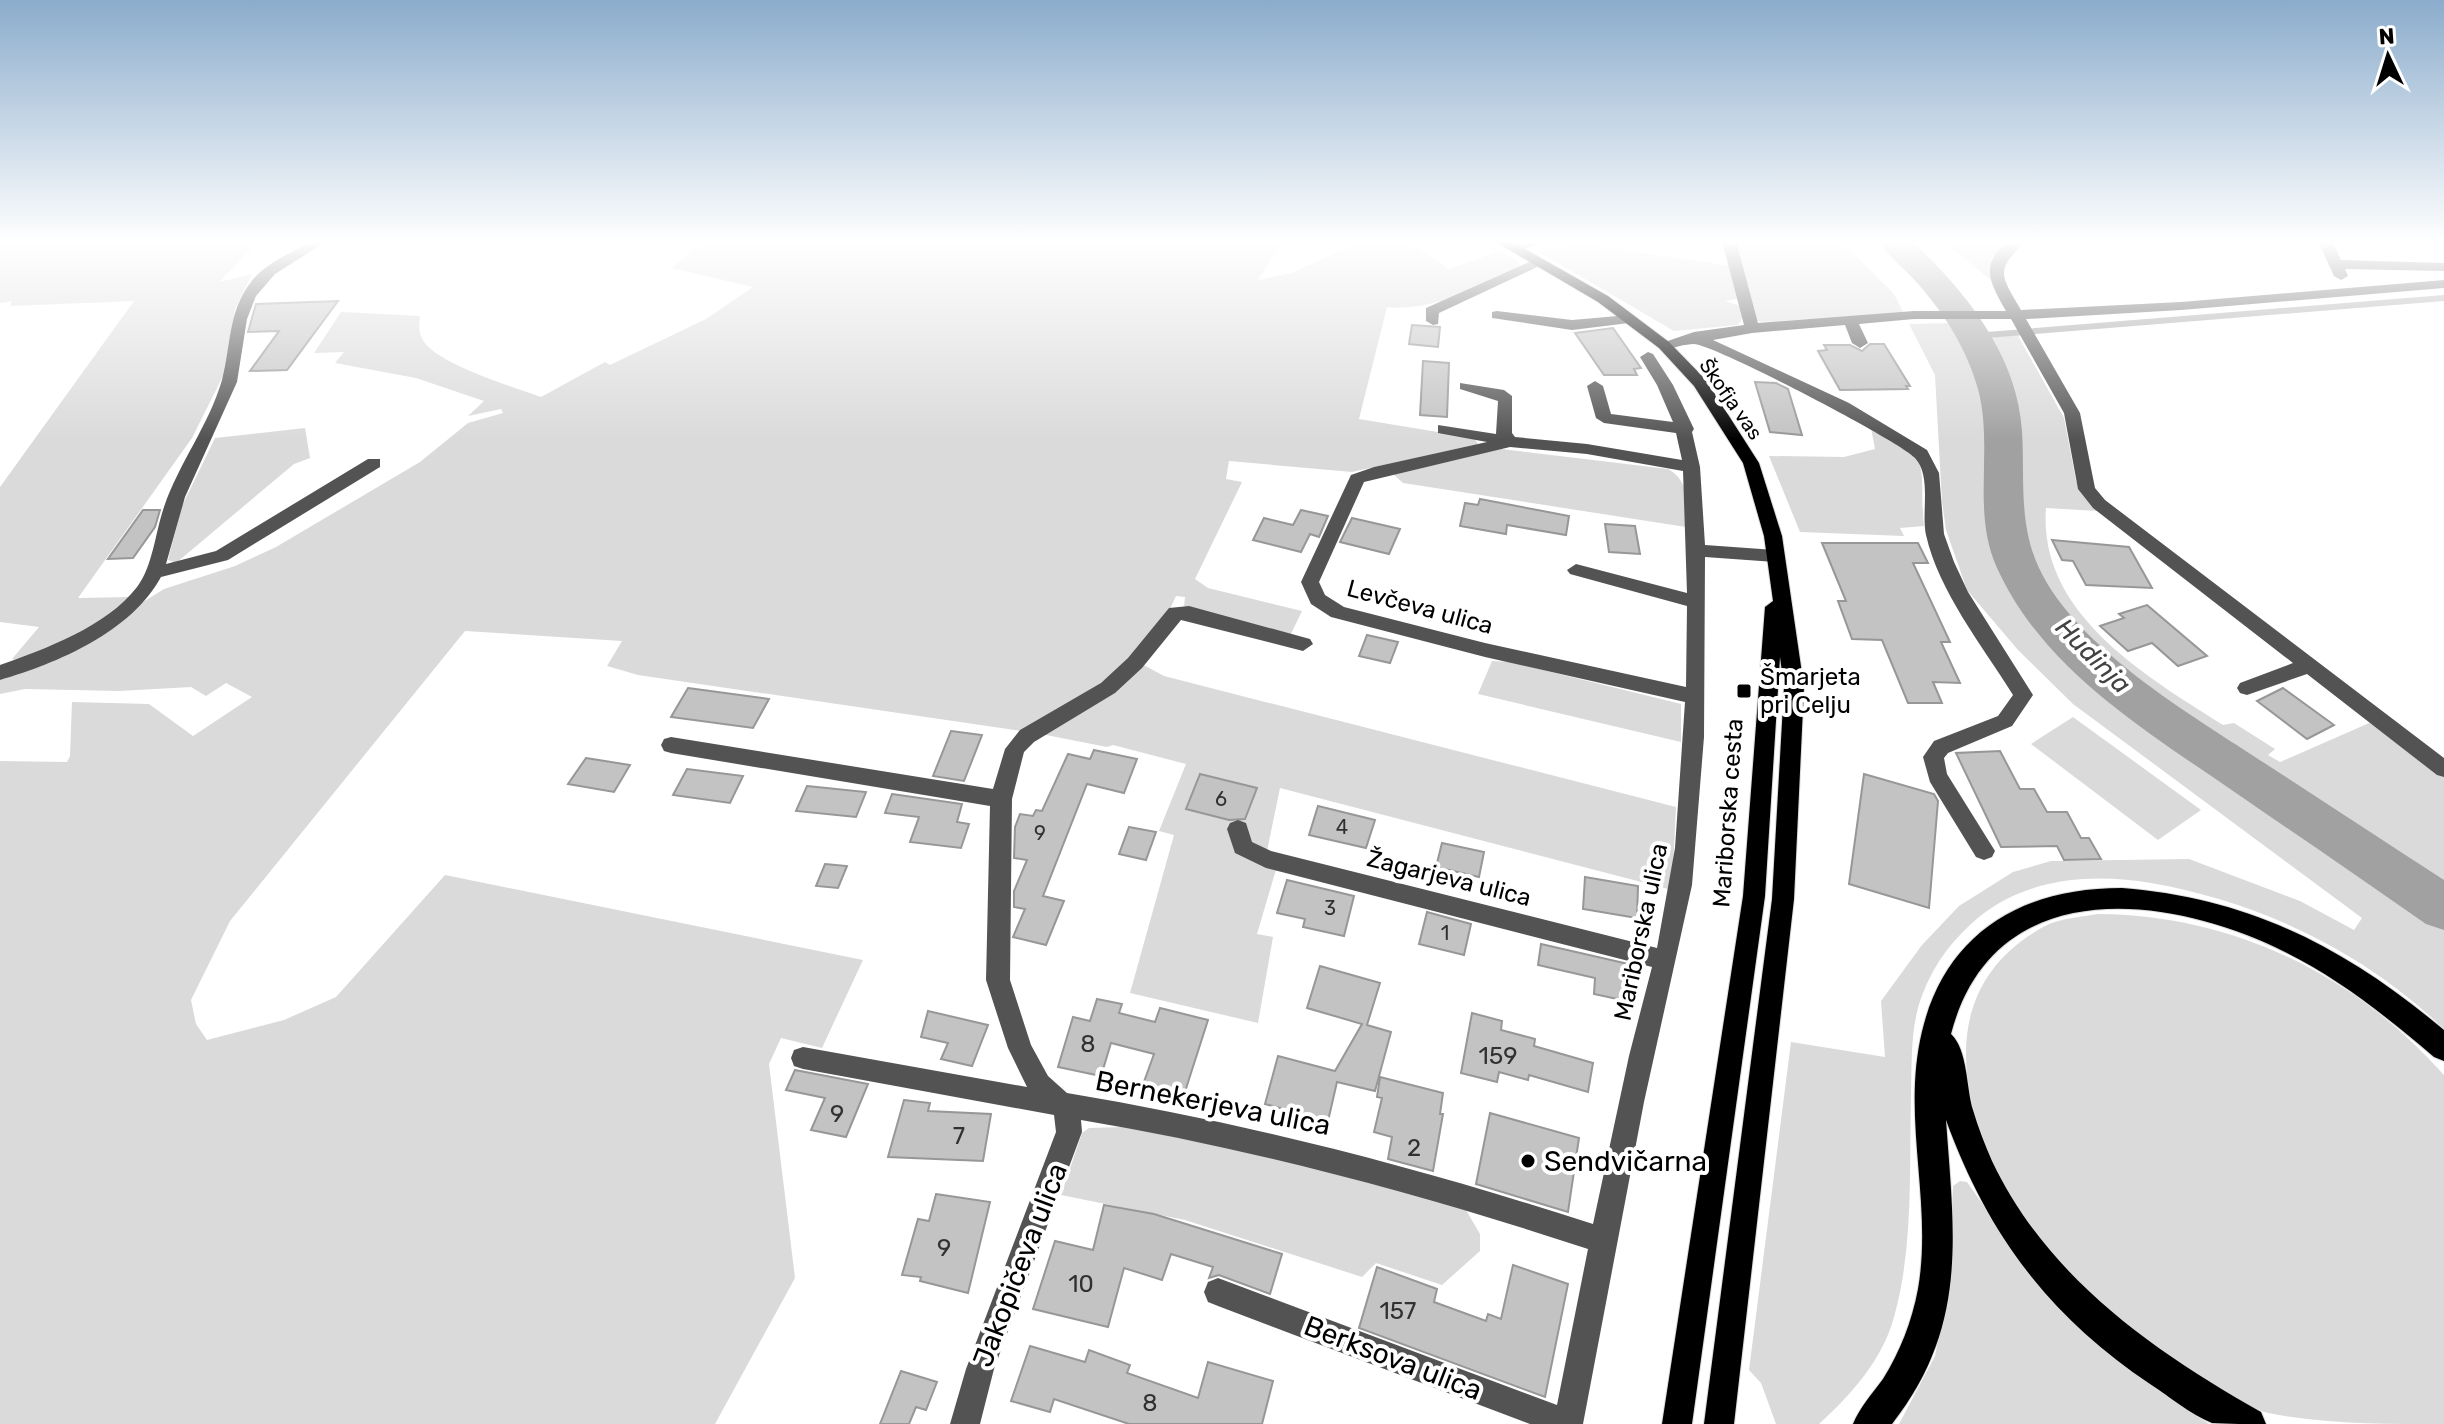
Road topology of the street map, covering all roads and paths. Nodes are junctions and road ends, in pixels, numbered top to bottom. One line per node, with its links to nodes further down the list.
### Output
1 (241, 307): 26 (street)
2 (1439, 307): 10 (street)
3 (1611, 307): 8 (main road, Škofja vas)
4 (1747, 307): 12 (street)
5 (2011, 307): 11 (street)
6 (2191, 307): 11 (street)
7 (1497, 315): 8 (street)
8 (1629, 319): 15 (main road, Škofja vas)
9 (1850, 320): 11 (street); 12 (street); 14 (street)
10 (1433, 321)
11 (2021, 326): 29 (street)
12 (1752, 328): 13 (street)
13 (1694, 337): 15 (street); 37 (street)
14 (1860, 343)
15 (1656, 351): 19 (street, Mariborska ulica); 24 (main road, Škofja vas)
16 (1466, 386): 20 (street)
17 (1595, 386): 19 (street)
18 (1444, 429): 20 (street)
19 (1686, 429): 22 (street, Mariborska ulica)
20 (1510, 442): 22 (street, Levčeva ulica); 32 (street, Levčeva ulica)
21 (374, 463): 26 (street)
22 (1692, 467): 23 (street, Mariborska ulica)
23 (1696, 550): 24 (street); 27 (street, Mariborska ulica)
24 (1776, 566): 47 (main road, Mariborska cesta); 48 (main road)
25 (1576, 570): 27 (street)
26 (153, 573): 30 (street)
27 (1696, 602): 32 (street, Mariborska ulica)
28 (1303, 644): 35 (street)
29 (2307, 666): 31 (street); 34 (street)
30 (0, 673)
31 (2247, 688)
32 (1693, 696): 38 (street, Mariborska ulica)
33 (671, 745): 35 (street)
34 (2444, 769)
35 (1001, 799): 42 (street)
36 (1238, 829): 38 (street, Žagarjeva ulica)
37 (1984, 851)
38 (1662, 960): 43 (street, Mariborska ulica)
39 (1941, 1018): 40 (highway); 49 (highway); 50 (highway)
40 (2444, 1048)
41 (803, 1058): 42 (street, Bernekerjeva ulica)
42 (1063, 1106): 43 (street, Bernekerjeva ulica); 45 (street, Jakopičeva ulica)
43 (1603, 1241): 46 (street, Mariborska ulica)
44 (1218, 1292): 46 (street, Berksova ulica)
45 (965, 1424)
46 (1568, 1424)
47 (1677, 1424)
48 (1719, 1424)
49 (1870, 1424)
50 (2249, 1424)

